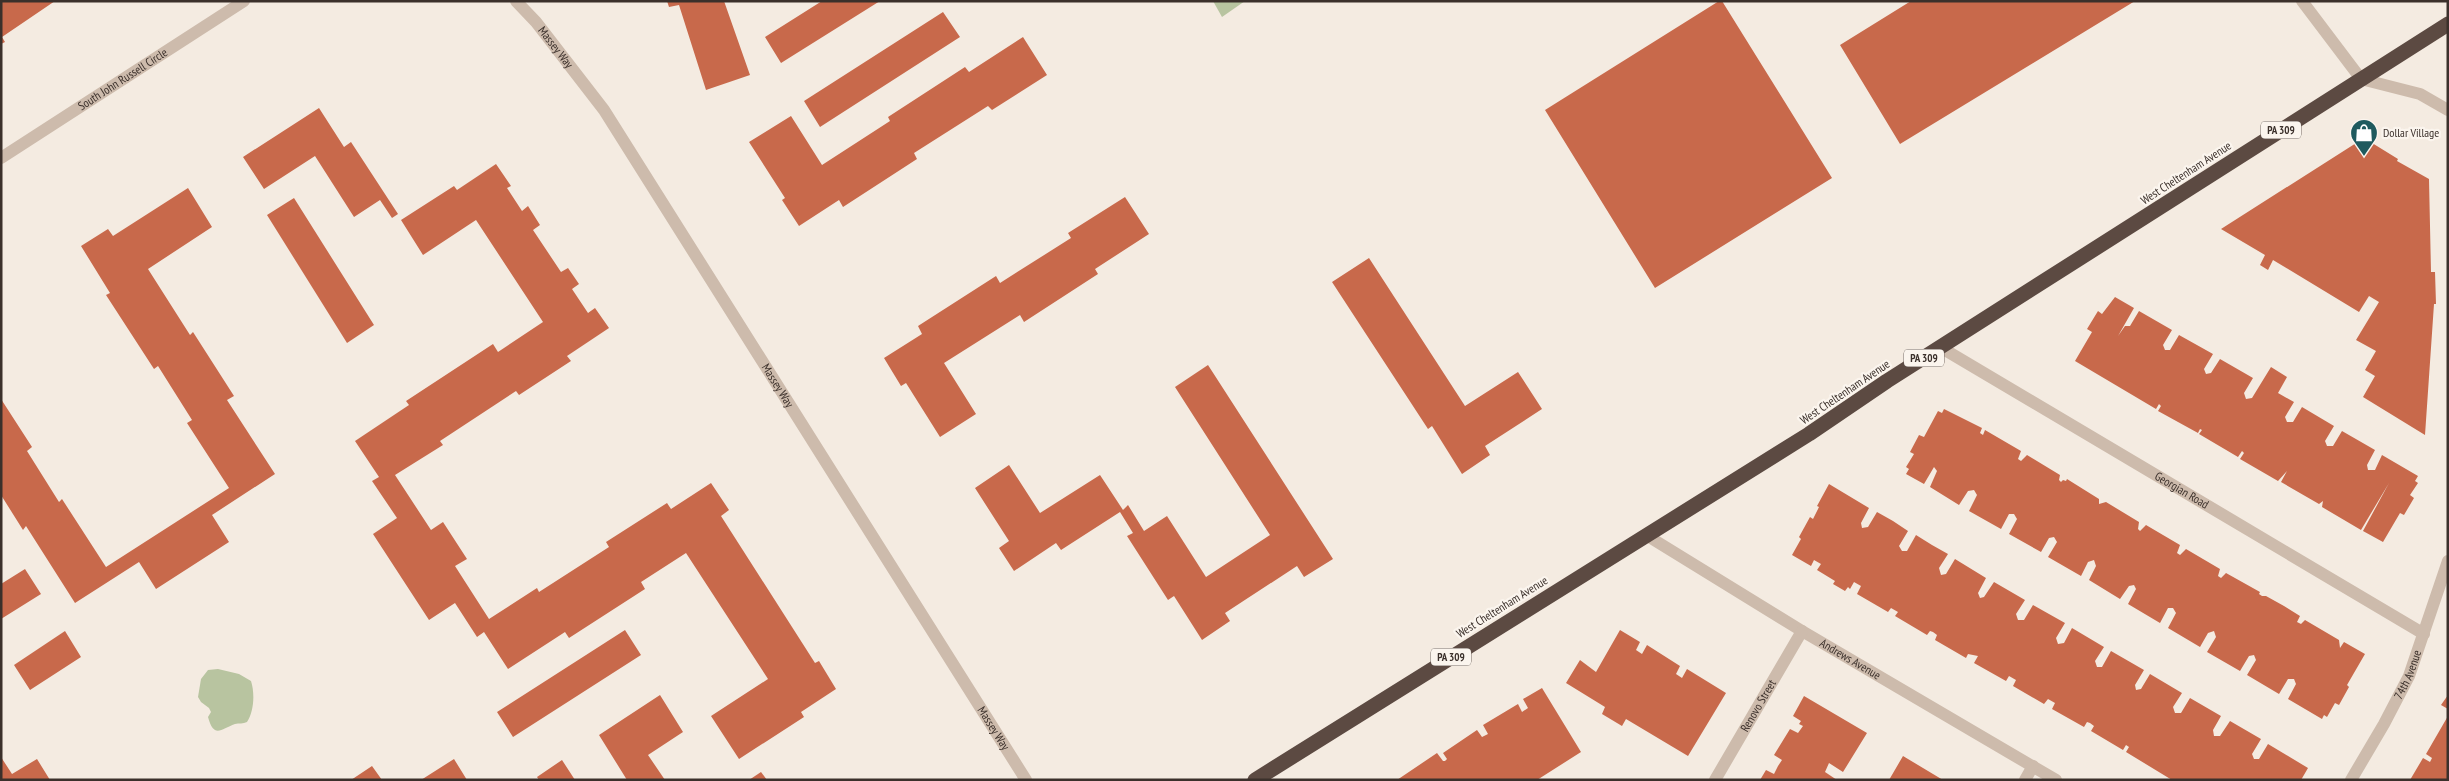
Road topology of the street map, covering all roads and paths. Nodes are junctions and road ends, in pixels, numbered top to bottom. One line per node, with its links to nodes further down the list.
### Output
1 (244, 1): 7 (street, South John Russell Circle)
2 (516, 1): 14 (street, Massey Way)
3 (2302, 1): 5 (street)
4 (2448, 24): 5 (highway, West Cheltenham Avenue / PA 309)
5 (2361, 79): 6 (street); 8 (highway, West Cheltenham Avenue / PA 309)
6 (2448, 110)
7 (1, 158)
8 (1940, 348): 9 (highway, West Cheltenham Avenue / PA 309); 12 (street, Georgian Road)
9 (1646, 535): 11 (street, Andrews Avenue); 15 (highway, West Cheltenham Avenue / PA 309)
10 (2448, 562): 12 (street, 74th Avenue)
11 (1802, 631): 13 (street, Andrews Avenue); 16 (street, Renovo Street)
12 (2424, 634): 19 (street, 74th Avenue)
13 (2033, 766): 17 (street); 18 (street, Andrews Avenue)
14 (1026, 780)
15 (1256, 780)
16 (1715, 780)
17 (2025, 780)
18 (2056, 780)
19 (2352, 780)

